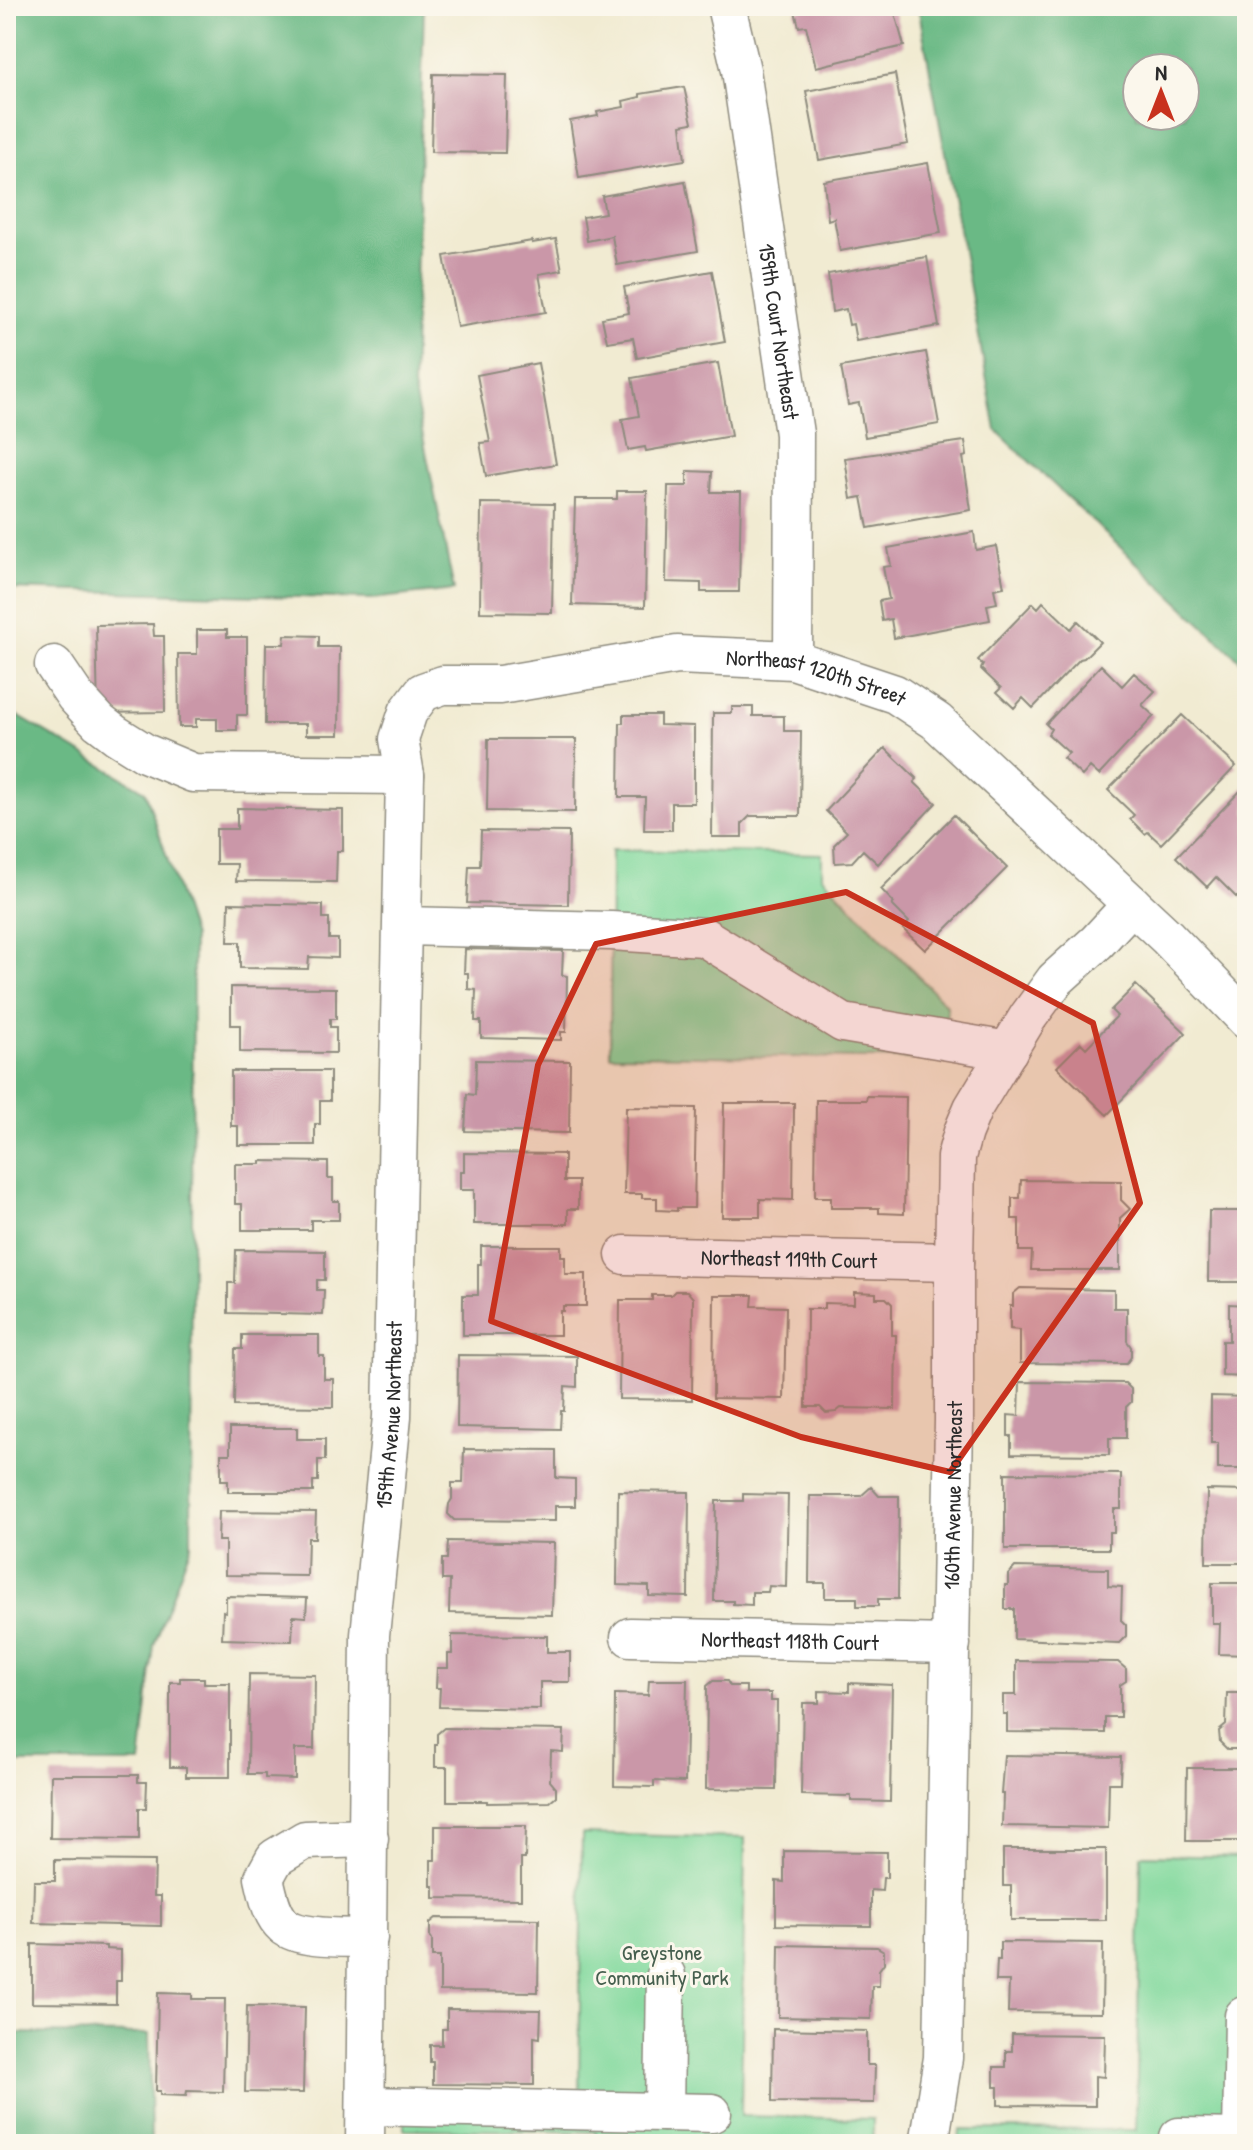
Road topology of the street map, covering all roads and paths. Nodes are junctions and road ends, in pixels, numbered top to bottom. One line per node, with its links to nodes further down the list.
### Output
1 (726, 6): 2 (street, 159th Court Northeast)
2 (793, 660): 4 (street, Northeast 120th Street); 6 (street, Northeast 120th Street)
3 (54, 665): 5 (street)
4 (423, 692): 5 (street, 159th Avenue Northeast)
5 (405, 775): 7 (street, 159th Avenue Northeast)
6 (1132, 904): 8 (street, Northeast 120th Street); 9 (street, 160th Avenue Northeast)
7 (403, 926): 9 (street); 14 (street, 159th Avenue Northeast)
8 (1247, 1020)
9 (1008, 1051): 11 (street, 160th Avenue Northeast)
10 (625, 1255): 11 (street, Northeast 119th Court)
11 (954, 1262): 13 (street, 160th Avenue Northeast)
12 (630, 1637): 13 (street, Northeast 118th Court)
13 (951, 1644): 24 (street, 160th Avenue Northeast)
14 (369, 1838): 15 (street, 159th Avenue Northeast); 15 (street)
15 (368, 1938): 18 (street, 159th Avenue Northeast)
16 (666, 1975): 19 (street)
17 (1244, 2016): 22 (street)
18 (366, 2106): 19 (street); 23 (street, 159th Avenue Northeast)
19 (664, 2112): 20 (street)
20 (712, 2113)
21 (1179, 2137): 22 (street)
22 (1244, 2138)
23 (365, 2144)
24 (929, 2144)

